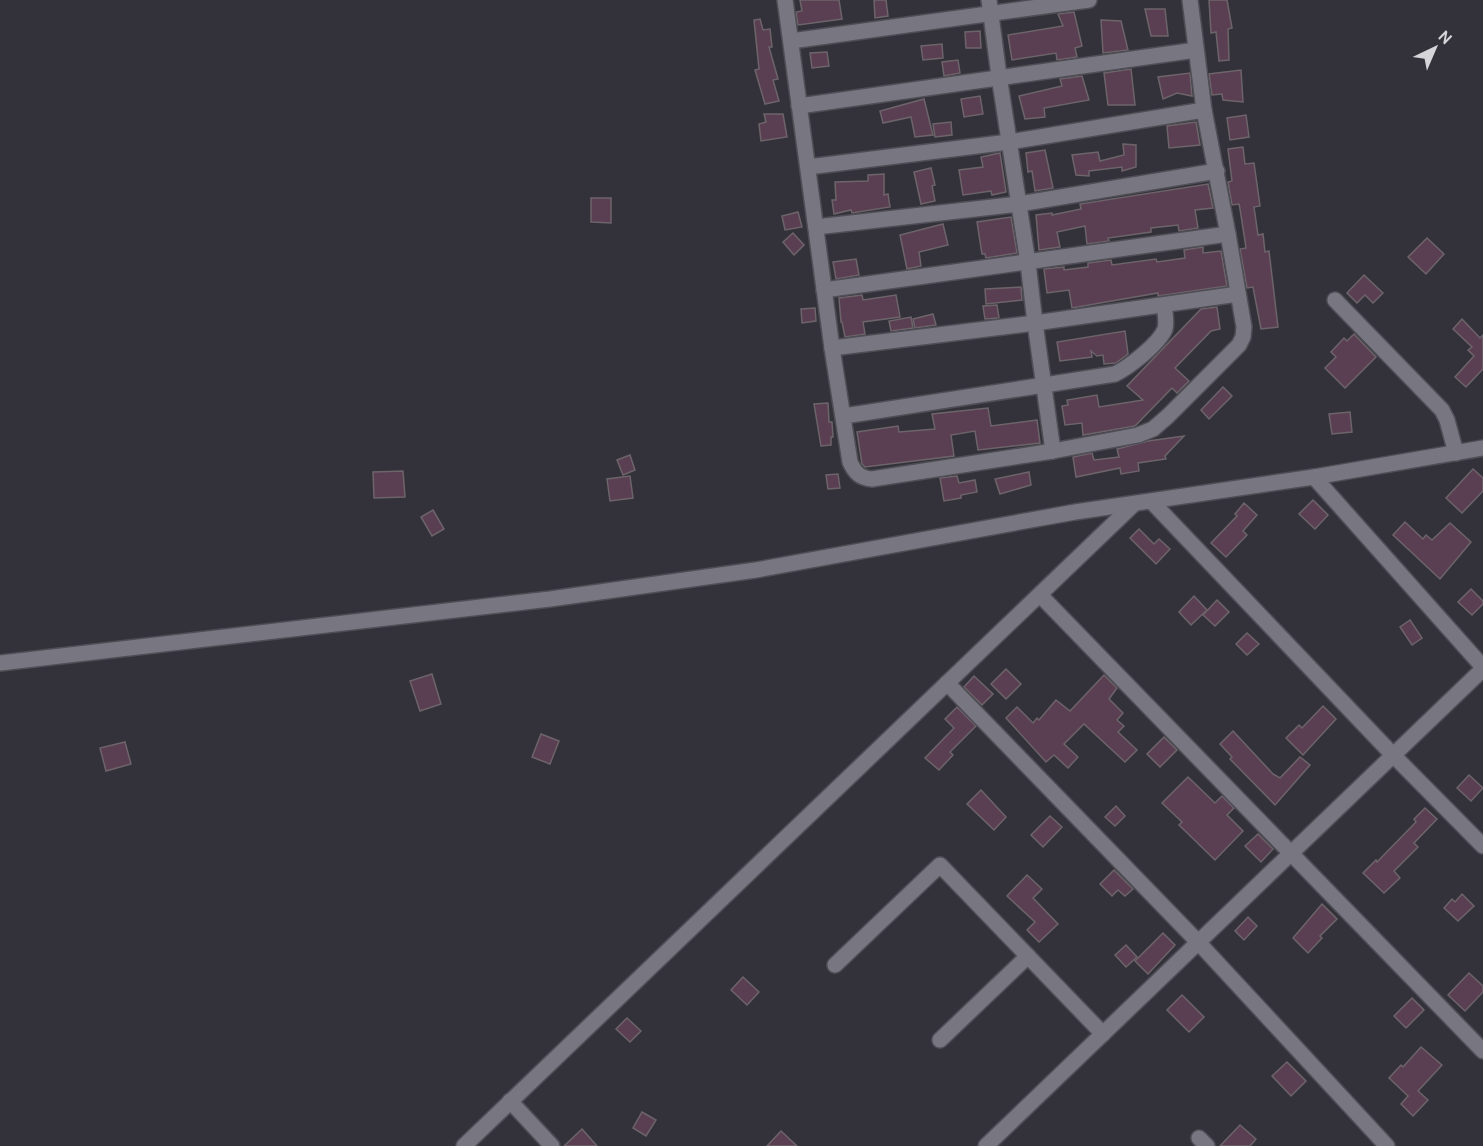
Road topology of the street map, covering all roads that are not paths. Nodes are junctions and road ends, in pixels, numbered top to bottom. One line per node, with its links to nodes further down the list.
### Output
1 (785, 0): 5 (street)
2 (1089, 0): 4 (street)
3 (1190, 0): 6 (street)
4 (991, 7): 5 (street); 7 (street)
5 (791, 41): 8 (street)
6 (1196, 50): 7 (street); 9 (street)
7 (999, 76): 8 (street); 10 (street)
8 (799, 106): 11 (street)
9 (1204, 110): 10 (street); 12 (street)
10 (1009, 142): 11 (street); 13 (street)
11 (808, 167): 14 (street)
12 (1217, 171): 13 (street); 15 (street)
13 (1019, 204): 14 (street); 16 (street)
14 (816, 227): 17 (street)
15 (1228, 234): 16 (street); 18 (street)
16 (1028, 263): 17 (street); 21 (street)
17 (824, 290): 22 (street)
18 (1238, 294): 20 (street); 26 (street)
19 (1335, 300): 27 (street)
20 (1164, 305): 21 (street); 23 (street)
21 (1035, 323): 22 (street); 23 (street)
22 (832, 348): 24 (street)
23 (1044, 386): 24 (street); 26 (street)
24 (844, 416): 26 (street)
25 (1483, 448): 27 (street)
26 (1053, 451)
27 (1456, 453): 28 (street)
28 (1314, 477): 29 (street); 33 (street)
29 (1152, 502): 30 (street); 35 (street)
30 (1134, 504): 31 (street); 32 (street)
31 (1040, 595): 34 (street); 37 (street)
32 (0, 663)
33 (1483, 668): 35 (street)
34 (947, 683): 38 (street); 44 (street)
35 (1393, 755): 36 (street); 37 (street)
36 (1483, 846)
37 (1292, 852): 38 (street); 43 (street)
38 (1198, 942): 41 (street); 48 (street)
39 (1028, 956): 40 (street); 41 (street); 42 (street)
40 (835, 965)
41 (1103, 1034): 47 (street)
42 (940, 1040)
43 (1483, 1051)
44 (510, 1101): 45 (street); 46 (street)
45 (464, 1146)
46 (552, 1146)
47 (986, 1146)
48 (1387, 1146)

